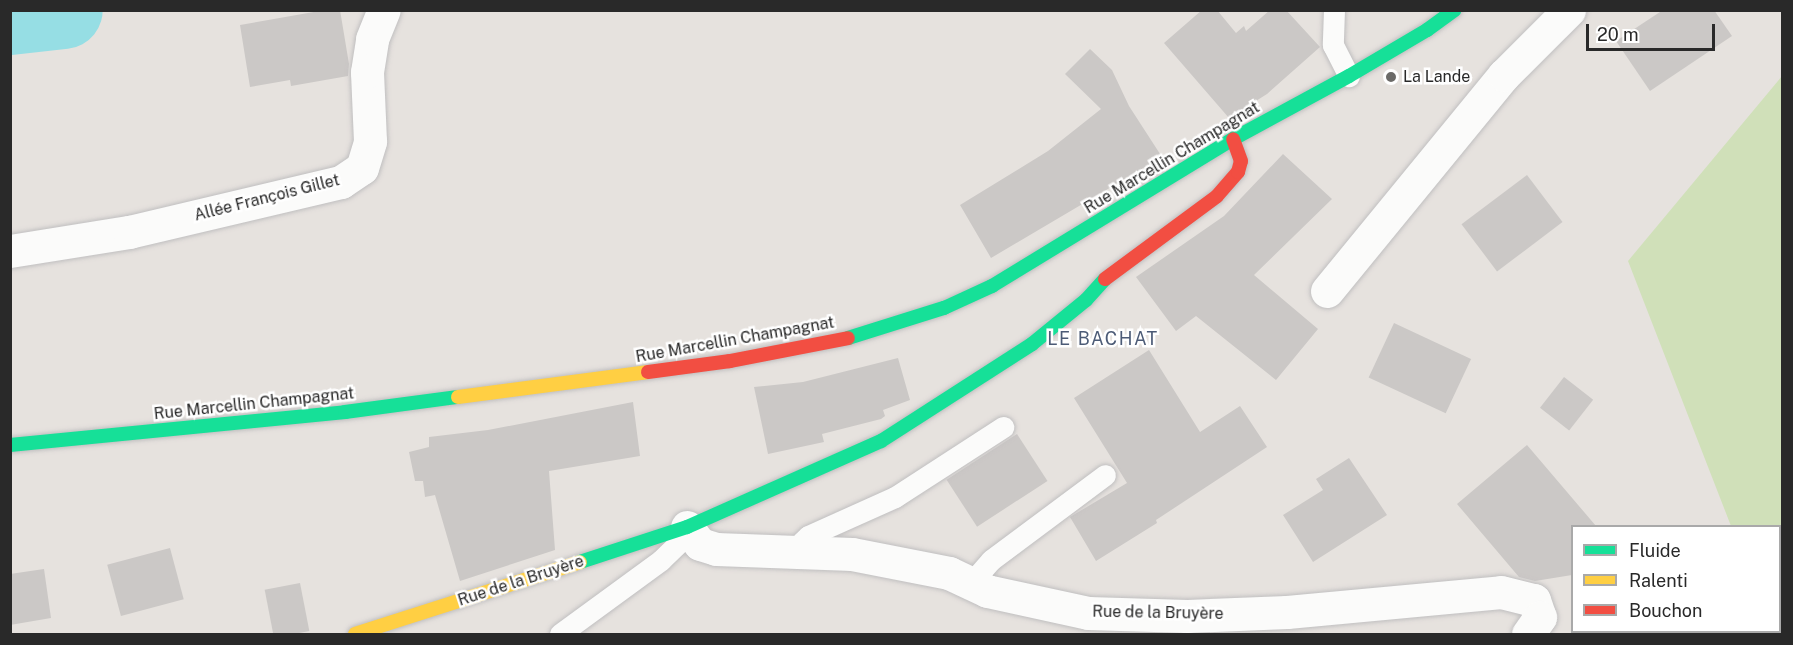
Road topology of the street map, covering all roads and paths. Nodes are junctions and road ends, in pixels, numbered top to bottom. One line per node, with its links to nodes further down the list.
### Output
1 (384, 10): 7 (street, Allée François Gillet)
2 (1334, 10): 5 (lane)
3 (1455, 10): 5 (main road, Rue Marcellin Champagnat)
4 (1569, 10): 8 (street)
5 (1349, 76): 6 (main road, Rue Marcellin Champagnat)
6 (1233, 139): 10 (main road, Rue Marcellin Champagnat); 12 (main road, Rue de la Bruyère)
7 (10, 251)
8 (1327, 291)
9 (1003, 427): 13 (lane)
10 (10, 446)
11 (1105, 476): 14 (lane)
12 (687, 527): 13 (street, Rue de la Bruyère); 15 (main road, Rue de la Bruyère); 16 (lane)
13 (801, 551): 14 (street, Rue de la Bruyère)
14 (971, 583): 17 (street, Rue de la Bruyère)
15 (355, 634)
16 (560, 634)
17 (1528, 634)

